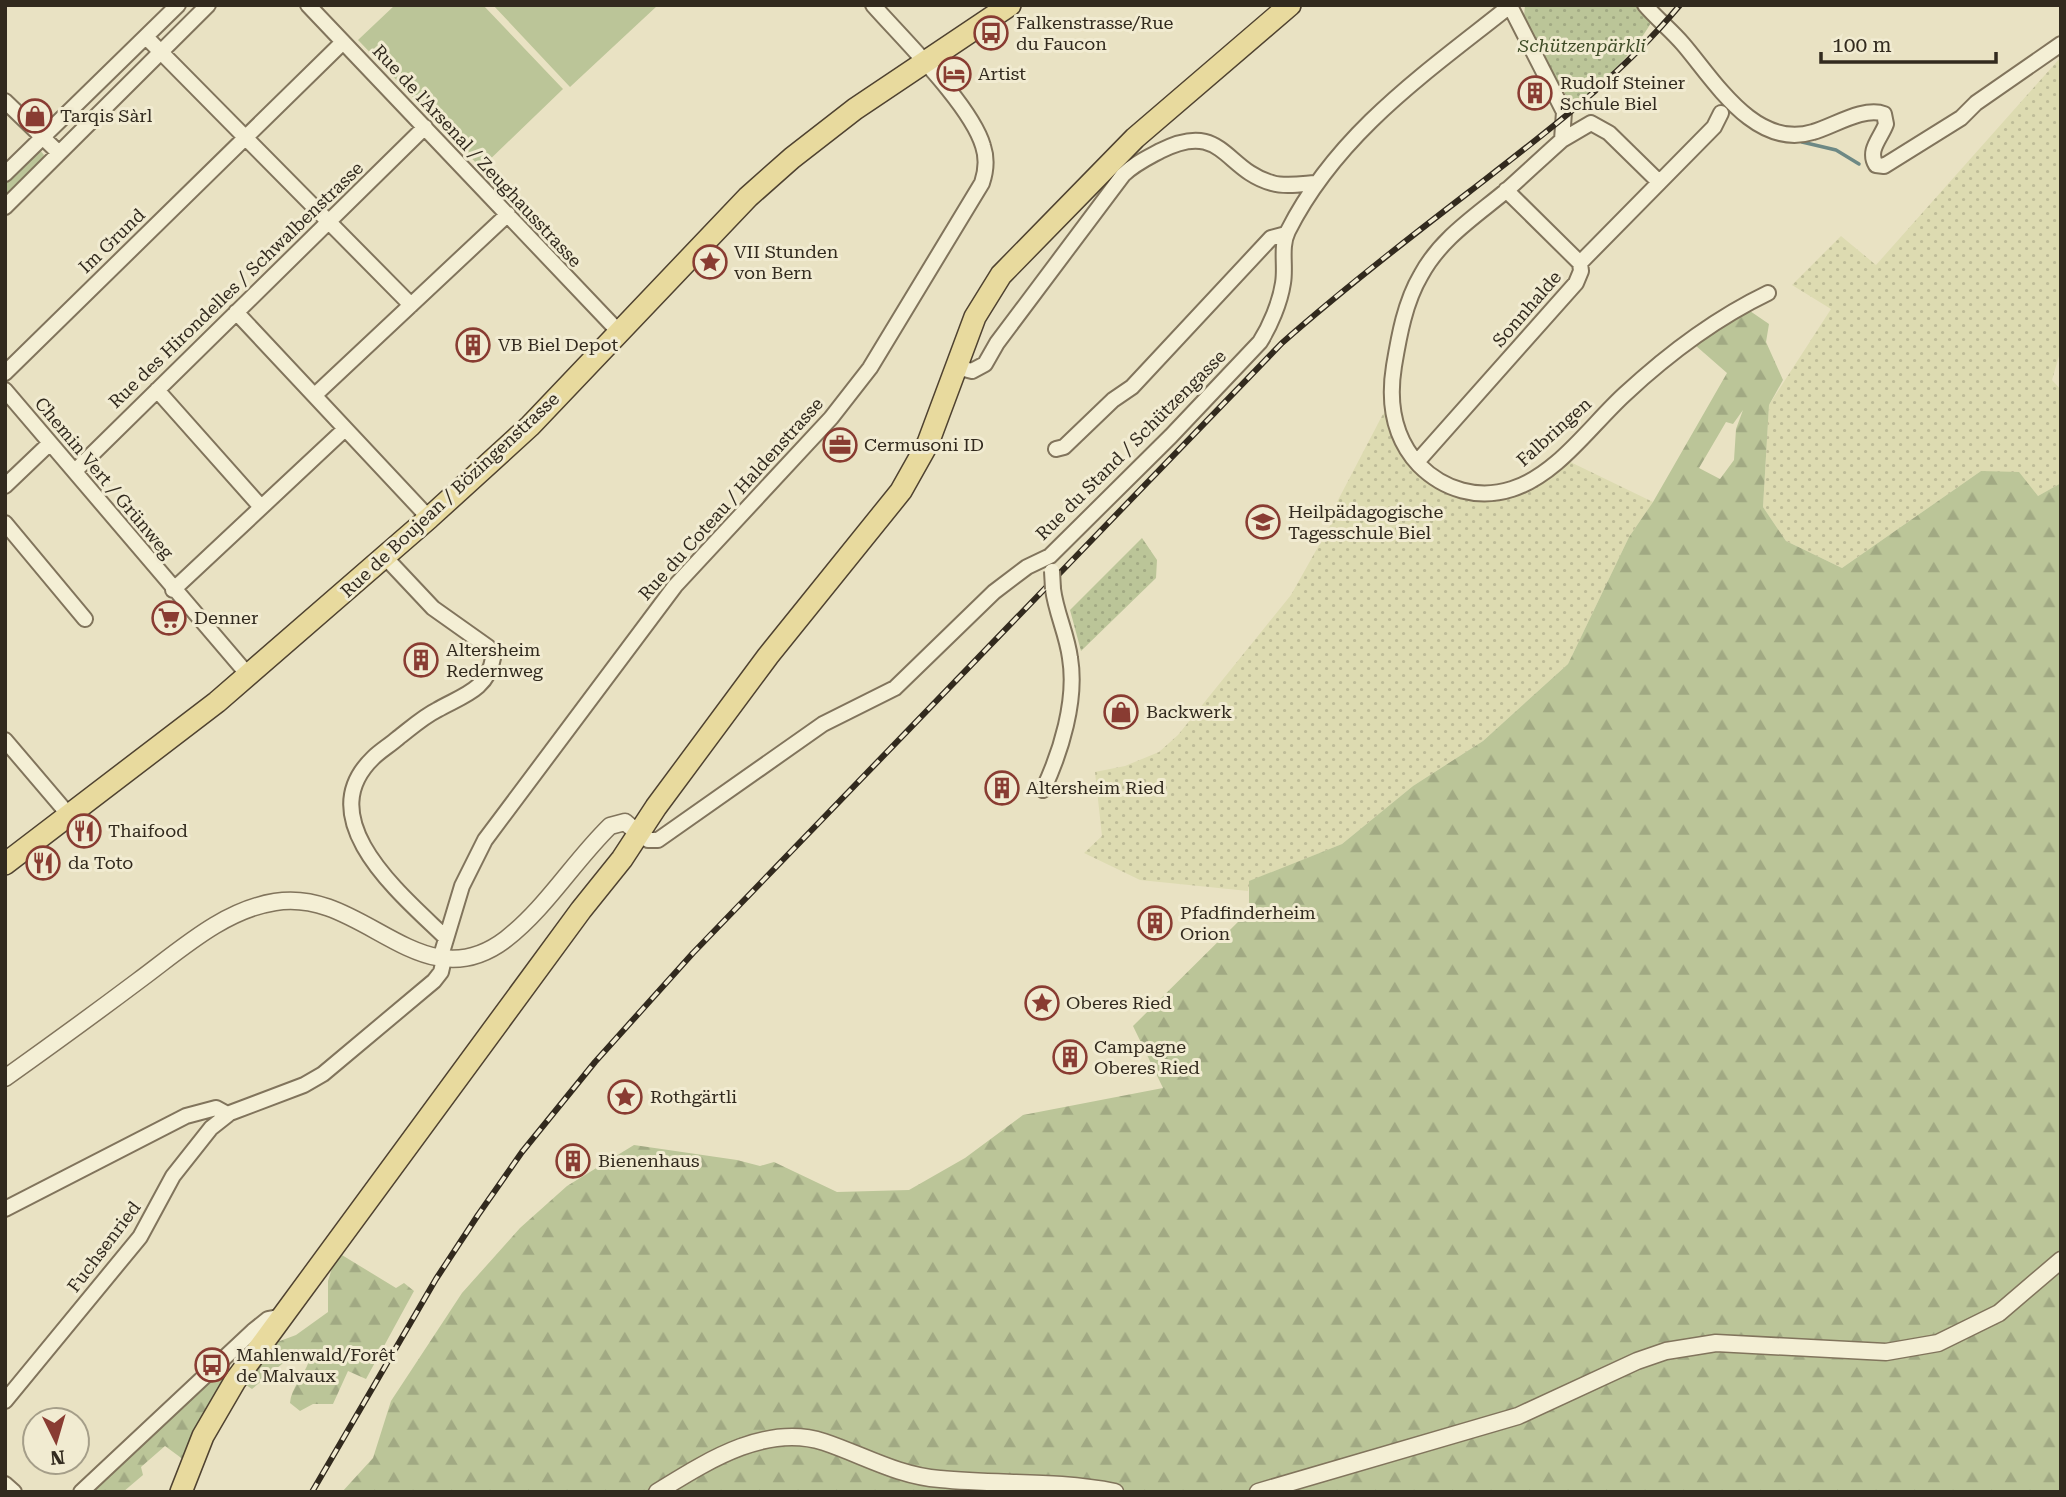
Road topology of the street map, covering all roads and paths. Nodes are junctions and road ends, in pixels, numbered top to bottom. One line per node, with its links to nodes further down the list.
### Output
1 (178, 5): 9 (street)
2 (208, 5): 12 (street)
3 (308, 5): 10 (street, Rue de l'Arsenal / Zeughausstrasse)
4 (873, 5): 13 (street, Rue du Coteau / Haldenstrasse)
5 (1010, 5): 13 (main road, Rue de Boujean / Bözingenstrasse)
6 (1290, 5): 36 (main road)
7 (1645, 5): 11 (street)
8 (1510, 6): 15 (street); 25 (street, Rue du Stand / Schützengasse)
9 (146, 37): 12 (street); 19 (street)
10 (343, 42): 18 (street, Rue de l'Arsenal / Zeughausstrasse); 20 (street, Im Grund)
11 (2061, 44)
12 (161, 52): 20 (street); 22 (street)
13 (925, 63): 35 (main road, Rue de Boujean / Bözingenstrasse); 60 (street, Rue du Coteau / Haldenstrasse)
14 (5, 101): 19 (street)
15 (1564, 112): 17 (street); 21 (street)
16 (1721, 113): 24 (street, Sonnhalde)
17 (1591, 123): 21 (street); 24 (street)
18 (425, 127): 28 (street, Rue de l'Arsenal / Zeughausstrasse); 29 (street, Rue des Hirondelles / Schwalbenstrasse)
19 (43, 137): 22 (street); 23 (street)
20 (245, 137): 29 (street); 37 (street, Im Grund)
21 (1562, 140): 26 (street, Falbringen)
22 (59, 153): 27 (street)
23 (5, 174)
24 (1658, 181): 31 (street, Sonnhalde)
25 (1315, 183): 30 (street, Rue du Stand / Schützengasse); 36 (street)
26 (1506, 190): 31 (street); 44 (street, Falbringen)
27 (5, 207)
28 (508, 214): 33 (street); 35 (street, Rue de l'Arsenal / Zeughausstrasse)
29 (329, 221): 33 (street); 34 (street, Rue des Hirondelles / Schwalbenstrasse)
30 (1286, 234): 43 (street); 51 (street, Rue du Stand / Schützengasse)
31 (1580, 263): 44 (street, Sonnhalde)
32 (1768, 293): 44 (street, Falbringen)
33 (411, 305): 40 (street)
34 (236, 312): 39 (street, Rue des Hirondelles / Schwalbenstrasse); 40 (street)
35 (619, 332): 48 (main road, Rue de Boujean / Bözingenstrasse)
36 (956, 367): 58 (main road)
37 (5, 373)
38 (5, 390): 42 (street, Chemin Vert / Grünweg)
39 (157, 390): 45 (street, Rue des Hirondelles / Schwalbenstrasse); 47 (street)
40 (316, 394): 41 (street)
41 (345, 429): 47 (street); 48 (street)
42 (49, 443): 45 (street, Chemin Vert / Grünweg); 46 (street)
43 (1056, 449)
44 (1416, 462)
45 (75, 471): 52 (street, Chemin Vert / Grünweg)
46 (5, 486)
47 (261, 507): 52 (street)
48 (429, 518): 50 (main road, Rue de Boujean / Bözingenstrasse)
49 (5, 523): 53 (street)
50 (385, 557): 54 (main road, Rue de Boujean / Bözingenstrasse); 60 (street)
51 (1051, 563): 56 (street, bridge); 58 (street, Rue du Stand / Schützengasse)
52 (173, 590): 54 (street, Chemin Vert / Grünweg)
53 (85, 619)
54 (249, 676): 57 (main road, Rue de Boujean / Bözingenstrasse)
55 (5, 740): 57 (street)
56 (1043, 790)
57 (68, 814): 59 (main road, Rue de Boujean / Bözingenstrasse)
58 (639, 834): 61 (street); 66 (main road)
59 (5, 864)
60 (445, 937): 61 (street, Rue du Coteau / Haldenstrasse)
61 (442, 959): 62 (street); 63 (street)
62 (5, 1078)
63 (227, 1114): 64 (street); 67 (street, Fuchsenried)
64 (5, 1209)
65 (2061, 1260): 74 (street)
66 (283, 1316): 70 (street); 71 (main road)
67 (5, 1401)
68 (5, 1484): 69 (street)
69 (14, 1492)
70 (81, 1492)
71 (181, 1492)
72 (657, 1492): 73 (street)
73 (1115, 1492)
74 (1258, 1492)

